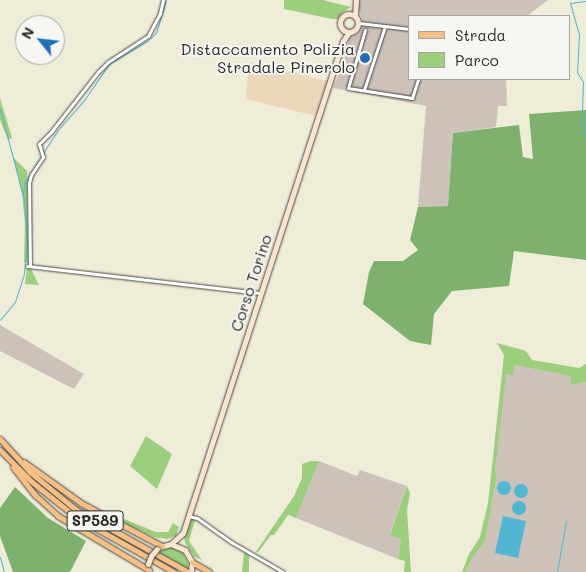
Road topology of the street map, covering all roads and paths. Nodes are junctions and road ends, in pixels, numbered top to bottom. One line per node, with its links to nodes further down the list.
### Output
1 (163, 0): 13 (street)
2 (356, 2): 3 (main road)
3 (352, 15): 4 (main road); 6 (main road)
4 (358, 23): 5 (street); 9 (main road)
5 (385, 26): 7 (street); 12 (street)
6 (343, 29): 9 (main road); 10 (main road)
7 (408, 29)
8 (365, 30): 12 (street)
9 (349, 32): 10 (main road)
10 (343, 41): 13 (main road, Corso Torino)
11 (418, 80): 12 (street)
12 (364, 90)
13 (260, 293): 18 (main road, Corso Torino)
14 (0, 439): 16 (main road, SP589)
15 (0, 450): 17 (main road, SP589)
16 (13, 454): 21 (main road); 23 (main road, SP589)
17 (10, 462): 24 (main road); 25 (main road, SP589)
18 (188, 516): 19 (main road, Corso Torino); 27 (street)
19 (183, 533): 20 (main road); 22 (main road)
20 (171, 544): 21 (main road); 22 (main road)
21 (162, 546): 24 (main road, bridge)
22 (185, 550): 23 (main road)
23 (191, 568): 26 (main road)
24 (149, 569)
25 (174, 572)
26 (209, 572)
27 (282, 572)

